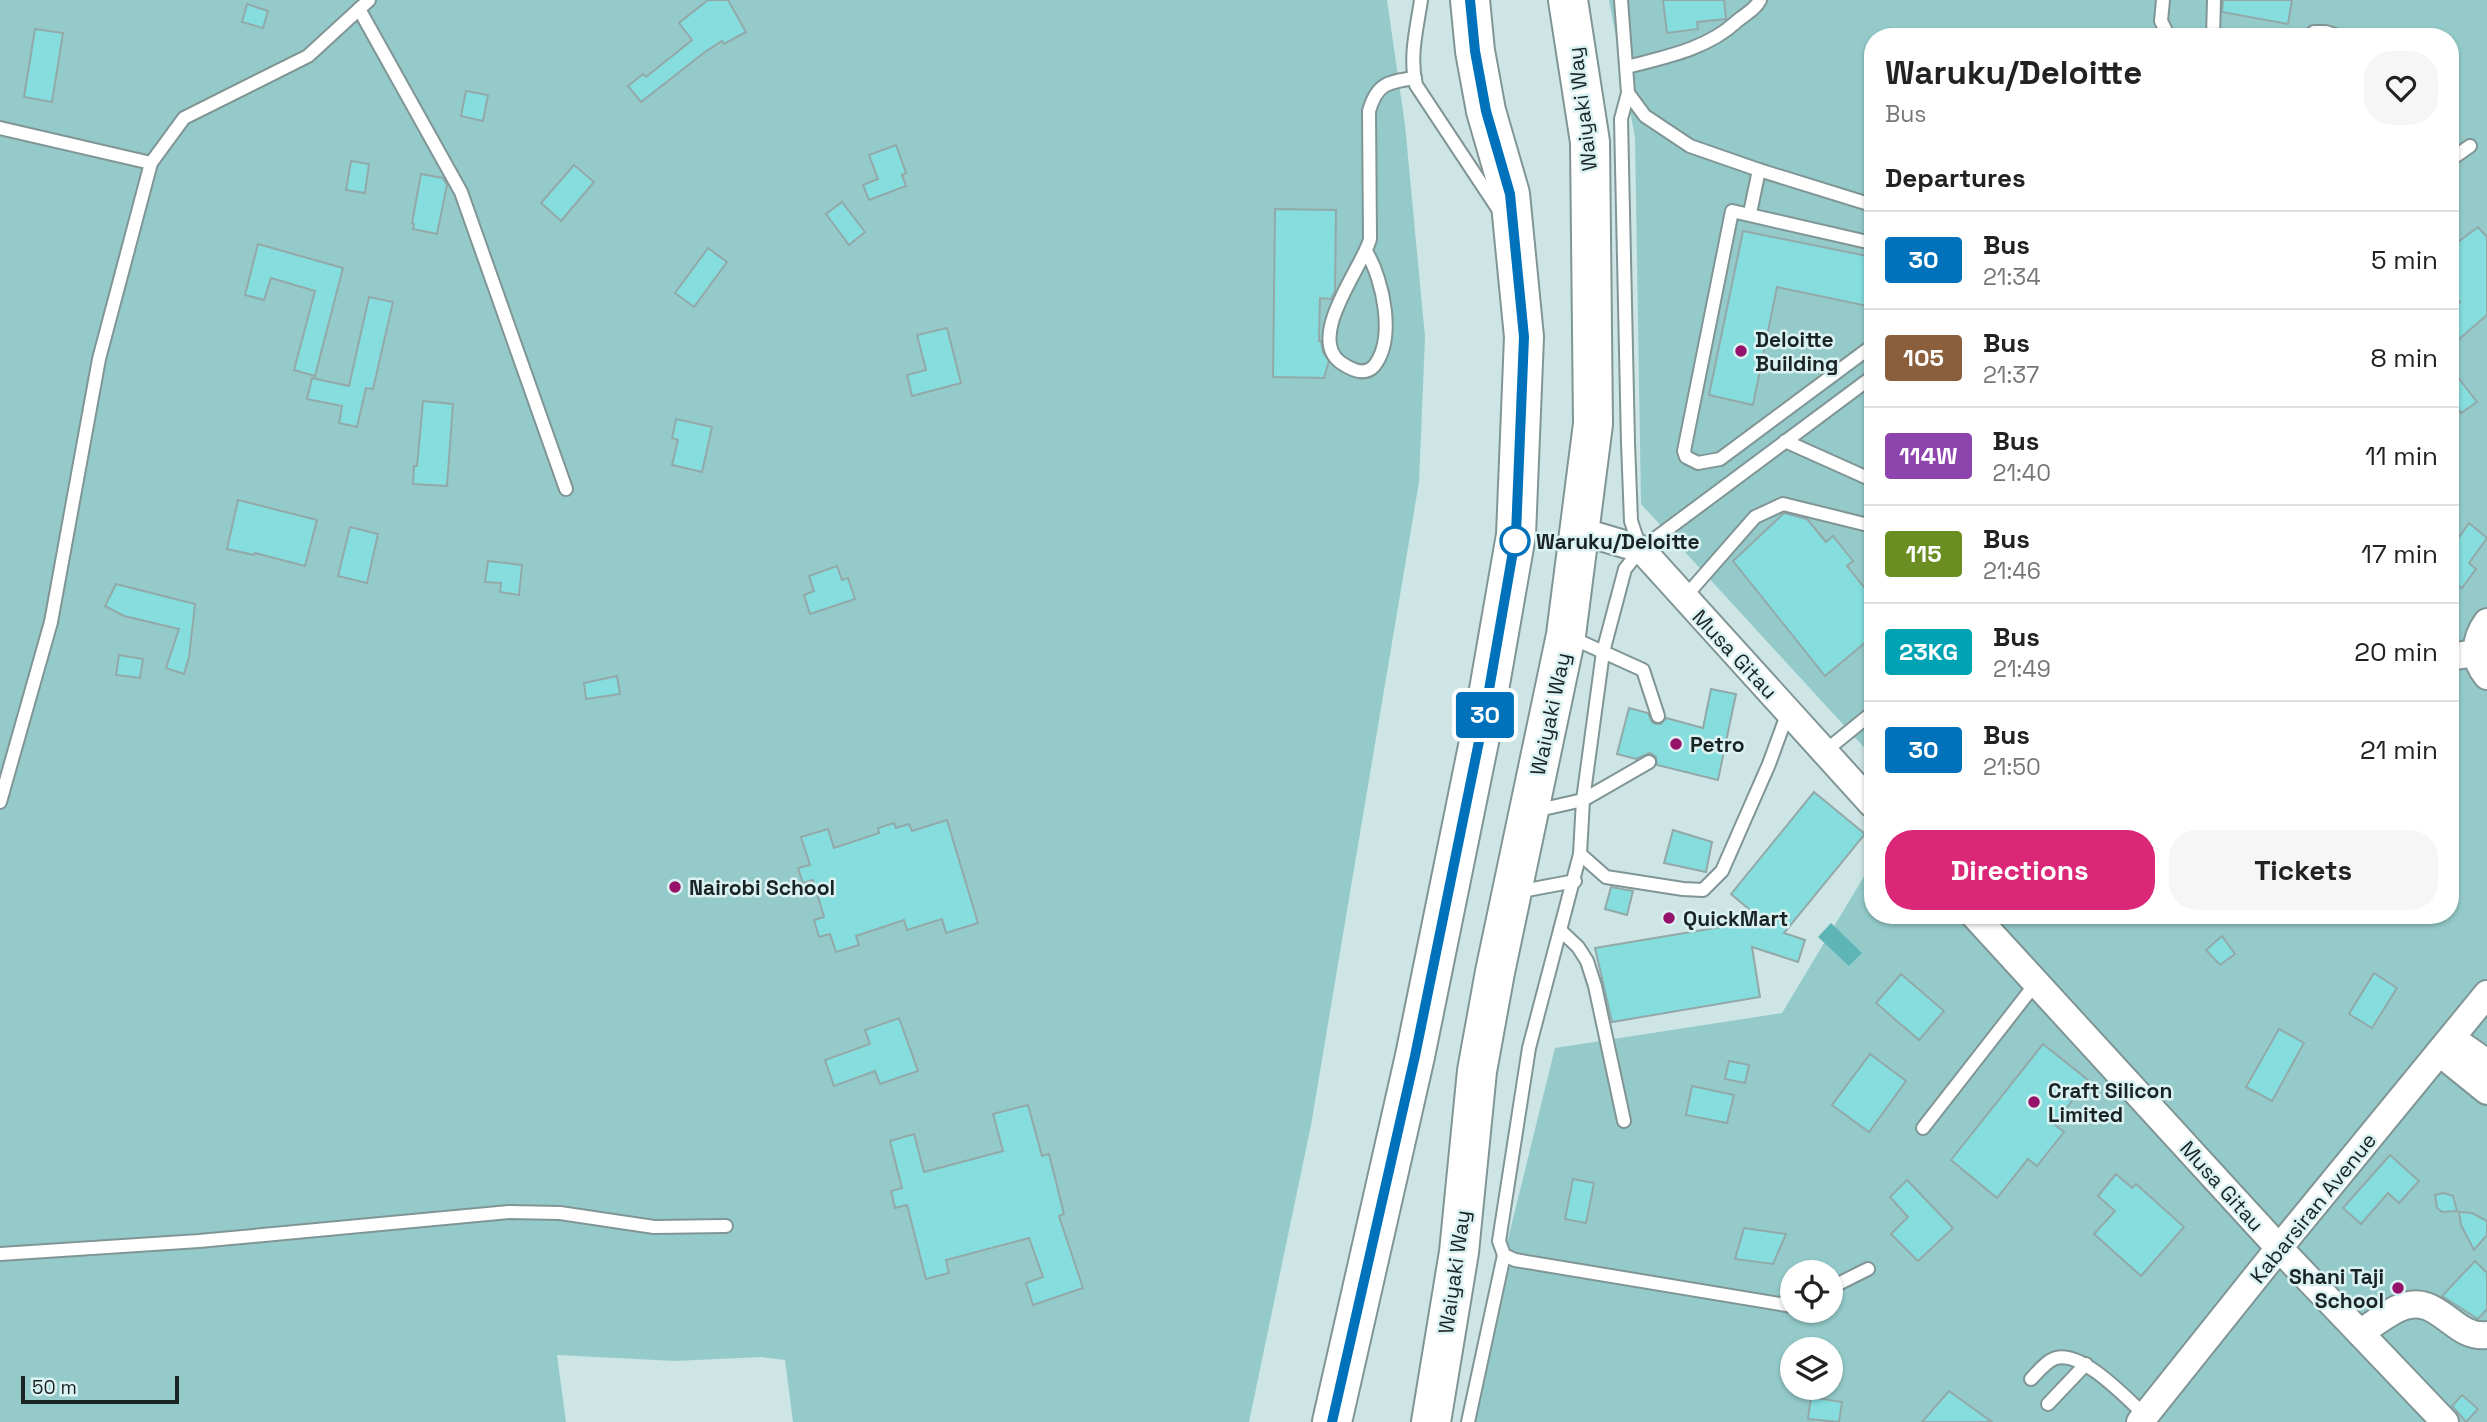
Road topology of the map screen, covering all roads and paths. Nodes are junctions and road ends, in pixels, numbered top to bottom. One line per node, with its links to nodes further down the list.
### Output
1 (369, 0): 9 (lane)
2 (1421, 0): 13 (lane)
3 (1470, 0): 22 (highway)
4 (1568, 0): 31 (highway, Waiyaki Way)
5 (1621, 0): 12 (lane)
6 (1760, 0): 12 (lane)
7 (2163, 0): 10 (lane)
8 (2214, 0): 11 (lane)
9 (359, 9): 18 (lane); 29 (lane)
10 (2164, 28)
11 (2213, 28)
12 (1627, 67): 14 (lane)
13 (1415, 78): 22 (lane); 24 (lane)
14 (1628, 93): 19 (lane); 32 (lane)
15 (0, 128): 18 (lane)
16 (2470, 146): 17 (lane)
17 (2459, 154)
18 (151, 163): 45 (lane)
19 (1759, 170): 20 (lane); 21 (lane)
20 (1864, 203)
21 (1750, 214): 23 (lane); 25 (lane)
22 (1513, 228): 72 (highway)
23 (1864, 241)
24 (1367, 253): 24 (lane)
25 (1864, 352)
26 (1864, 383): 27 (lane)
27 (1786, 441): 28 (lane); 32 (lane)
28 (1864, 477)
29 (566, 489)
30 (1864, 524): 33 (lane)
31 (1580, 531): 32 (street); 35 (highway, Waiyaki Way)
32 (1640, 549): 33 (street, Musa Gitau); 36 (lane)
33 (1684, 598): 38 (street, Musa Gitau)
34 (2487, 622): 37 (street)
35 (1566, 635): 36 (lane); 46 (highway, Waiyaki Way)
36 (1603, 652): 39 (lane); 44 (lane)
37 (2471, 662)
38 (1788, 712): 41 (street, Musa Gitau); 47 (lane)
39 (1658, 716)
40 (1864, 720): 41 (lane)
41 (1824, 752): 43 (street, Musa Gitau)
42 (1649, 762): 44 (lane)
43 (1864, 795)
44 (1583, 800): 46 (lane); 47 (lane)
45 (0, 802)
46 (1530, 812): 49 (highway, Waiyaki Way)
47 (1580, 854): 48 (lane)
48 (1575, 881): 49 (lane); 51 (lane)
49 (1513, 893): 73 (highway, Waiyaki Way)
50 (1982, 924): 52 (street, Musa Gitau)
51 (1560, 930): 57 (lane); 62 (lane)
52 (2036, 983): 58 (lane); 60 (street, Musa Gitau)
53 (2487, 994): 54 (street, Kabarsiran Avenue)
54 (2447, 1046): 55 (street); 56 (street); 60 (street, Kabarsiran Avenue)
55 (2487, 1063)
56 (2487, 1091)
57 (1624, 1121)
58 (1923, 1128)
59 (726, 1226): 61 (lane)
60 (2279, 1248): 66 (street, Musa Gitau); 71 (street, Kabarsiran Avenue)
61 (0, 1254)
62 (1504, 1255): 65 (lane); 74 (lane)
63 (1868, 1269): 64 (lane)
64 (1843, 1282)
65 (1780, 1304)
66 (2360, 1333): 67 (street); 75 (street, Musa Gitau)
67 (2487, 1335)
68 (2086, 1364): 69 (lane); 70 (lane); 71 (lane)
69 (2031, 1379)
70 (2048, 1404)
71 (2143, 1419)
72 (1332, 1422)
73 (1432, 1422)
74 (1468, 1422)
75 (2445, 1422)

